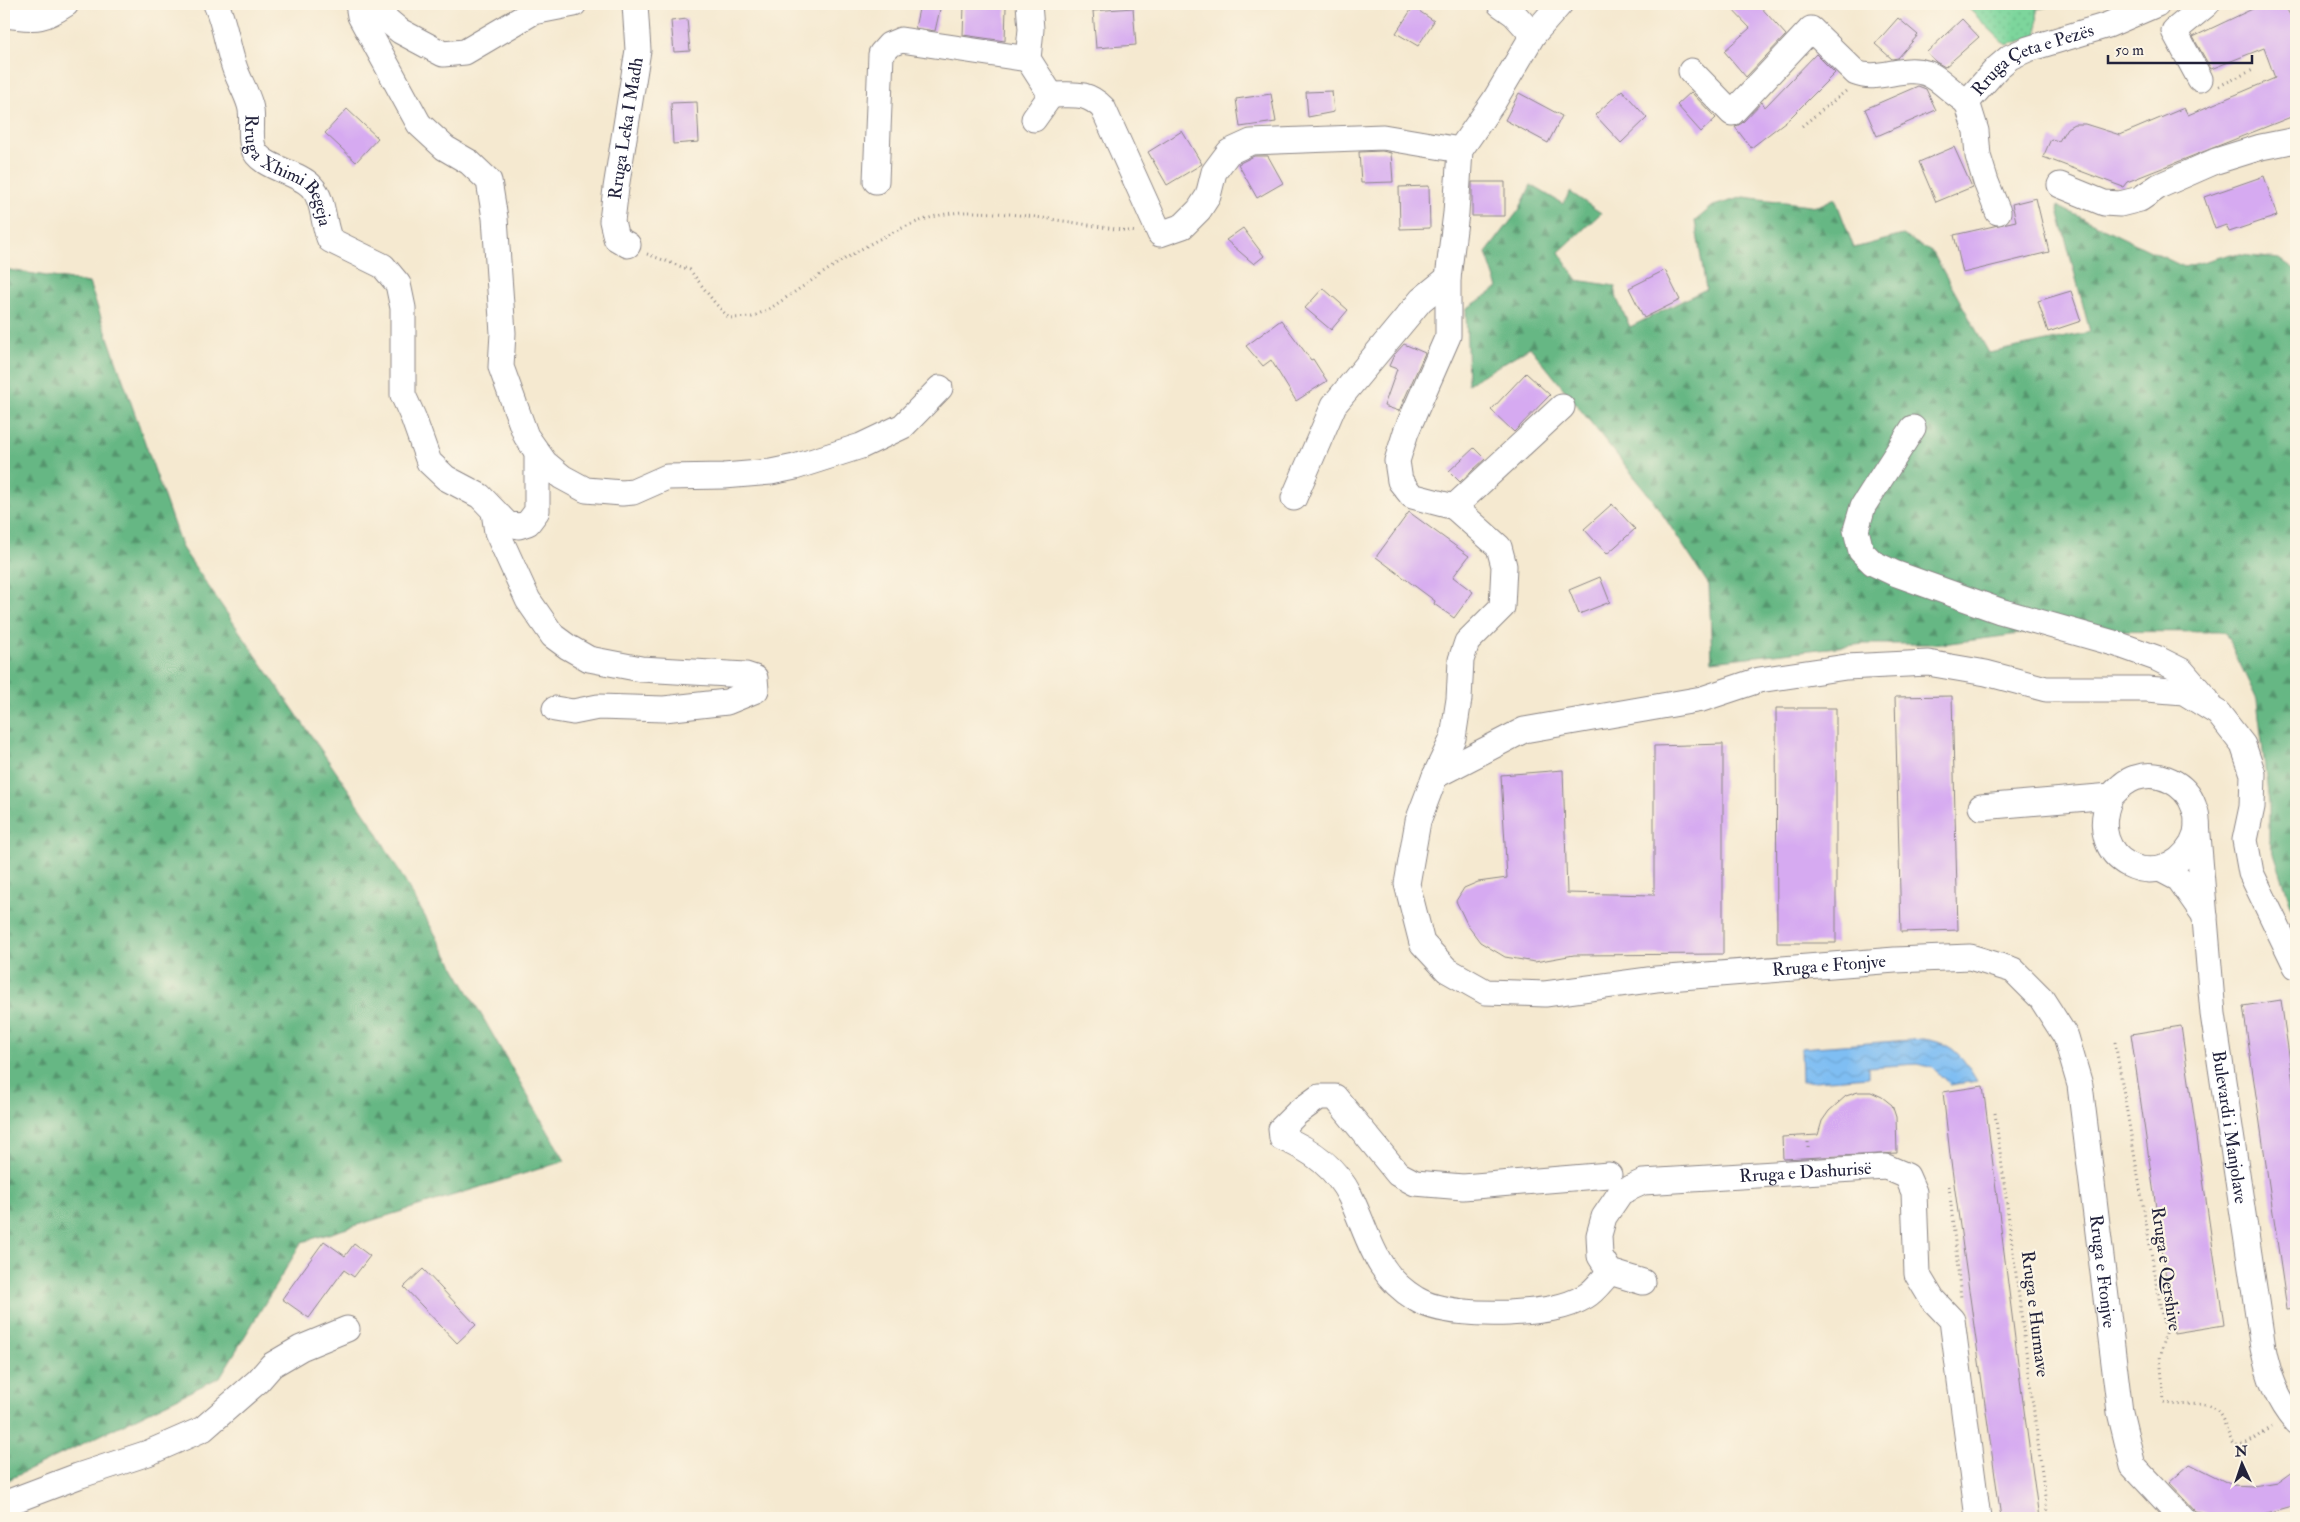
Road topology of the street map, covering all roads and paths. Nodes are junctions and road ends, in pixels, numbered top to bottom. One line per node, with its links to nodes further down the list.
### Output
1 (66, 4): 13 (street)
2 (216, 4): 38 (street, Rruga Xhimi Begeja)
3 (358, 4): 35 (street)
4 (368, 4): 12 (street)
5 (574, 4): 12 (street)
6 (635, 4): 30 (street, Rruga Leka I Madh)
7 (1029, 4): 15 (street)
8 (1500, 4): 14 (street)
9 (1560, 4): 14 (street)
10 (2157, 4): 21 (street, Rruga Çeta e Pezës)
11 (2207, 4): 19 (street)
12 (527, 8)
13 (4, 15)
14 (1533, 35): 25 (street)
15 (1028, 59): 20 (street); 26 (street)
16 (2255, 69): 19 (path)
17 (1692, 71): 18 (street)
18 (1864, 76): 21 (street, Rruga Çeta e Pezës); 23 (path)
19 (2211, 82)
20 (1051, 95): 22 (street); 29 (street)
21 (1967, 102): 28 (street)
22 (1034, 119)
23 (1802, 126)
24 (2296, 140): 27 (street)
25 (1460, 150): 29 (street); 31 (street)
26 (876, 180)
27 (2060, 186)
28 (1998, 212)
29 (1160, 234): 30 (path)
30 (628, 245)
31 (1448, 278): 36 (street); 37 (street)
32 (940, 388): 35 (street)
33 (1562, 408): 37 (street)
34 (1913, 428): 40 (street)
35 (537, 452): 38 (street, Rruga Xhimi Begeja)
36 (1294, 498)
37 (1454, 506): 41 (street, Rruga e Ftonjve)
38 (494, 512): 39 (street)
39 (555, 710)
40 (2218, 713): 41 (street); 47 (street)
41 (1435, 776): 60 (street, Rruga e Ftonjve)
42 (2111, 796): 43 (street); 44 (street); 45 (street)
43 (1981, 807)
44 (2197, 822): 45 (street); 46 (street, Bulevardi i Manjolave)
45 (2160, 869): 46 (street)
46 (2205, 916): 56 (street, Bulevardi i Manjolave)
47 (2296, 966)
48 (2116, 1042): 56 (path, Rruga e Qershive)
49 (1995, 1113): 59 (path, Rruga e Hurmave)
50 (1609, 1175): 52 (street)
51 (1949, 1186): 54 (path)
52 (1610, 1272): 53 (street); 54 (street, Rruga e Dashurisë)
53 (1643, 1282)
54 (1952, 1320): 58 (street)
55 (347, 1329): 57 (street)
56 (2294, 1419)
57 (4, 1504)
58 (1978, 1518)
59 (2050, 1518)
60 (2182, 1518)

